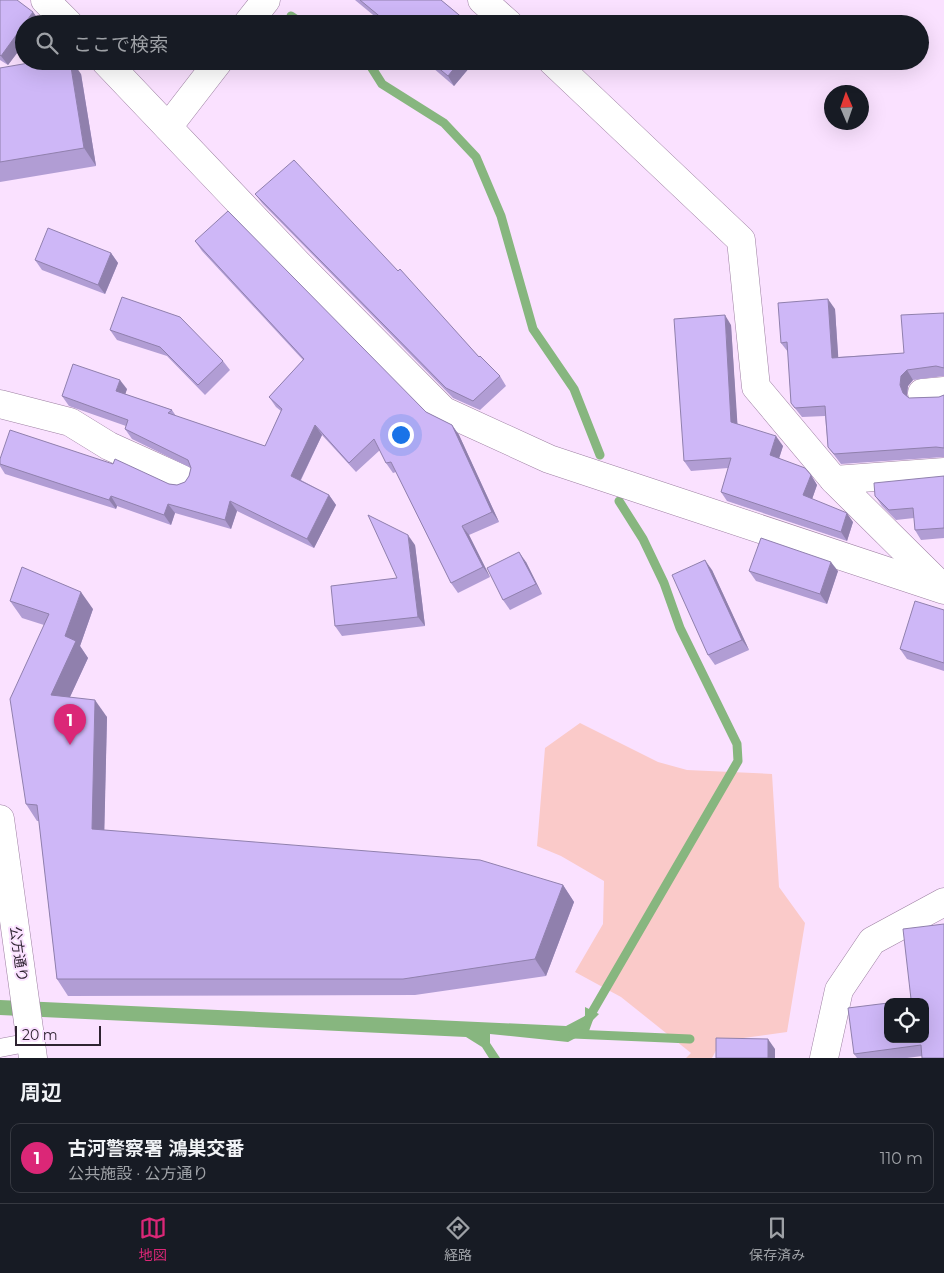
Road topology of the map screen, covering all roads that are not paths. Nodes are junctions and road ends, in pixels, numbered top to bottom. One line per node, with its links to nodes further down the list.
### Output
1 (45, 0): 4 (street)
2 (266, 0): 5 (street)
3 (482, 0): 6 (street)
4 (60, 15)
5 (254, 15)
6 (499, 15)
7 (114, 70): 10 (street)
8 (212, 70): 10 (street)
9 (562, 70): 14 (street)
10 (168, 127): 15 (street)
11 (0, 404): 13 (street)
12 (944, 472): 14 (street)
13 (182, 479)
14 (834, 480): 15 (street)
15 (944, 589)
16 (0, 823): 19 (street, 公方通り)
17 (944, 902): 20 (street)
18 (0, 1048): 19 (lane)
19 (32, 1050)
20 (824, 1058)

